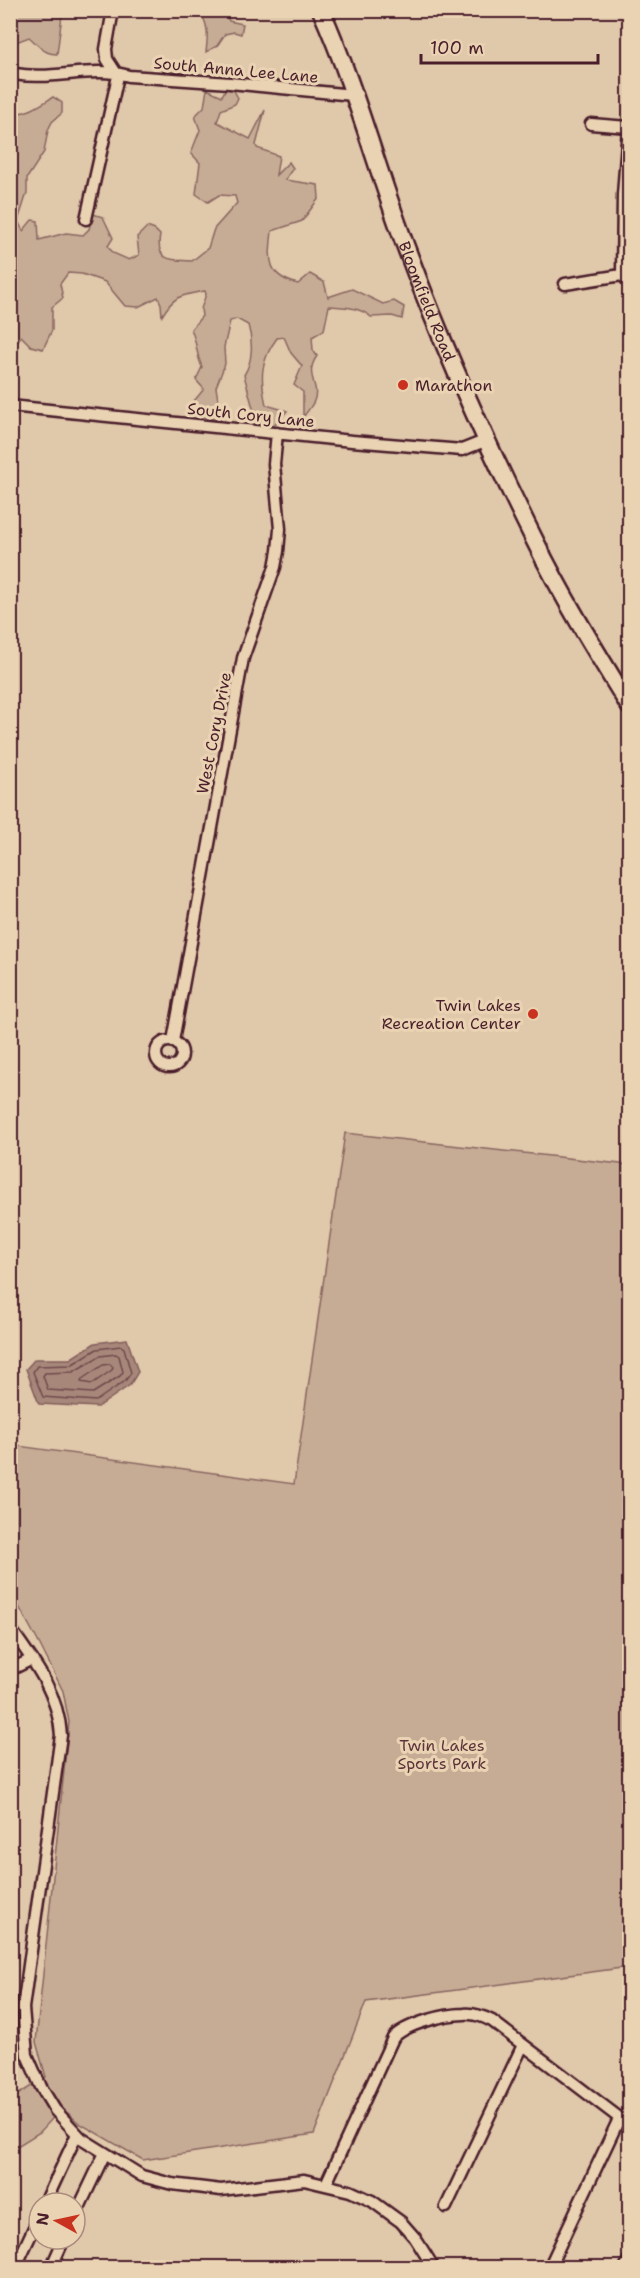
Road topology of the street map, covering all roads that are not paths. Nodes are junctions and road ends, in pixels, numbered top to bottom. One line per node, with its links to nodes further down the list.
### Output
1 (113, 10): 3 (street)
2 (321, 10): 5 (main road, Bloomfield Road)
3 (116, 72): 4 (street, South Anna Lee Lane); 5 (street, South Anna Lee Lane); 8 (street)
4 (15, 74)
5 (353, 95): 13 (main road, Bloomfield Road)
6 (591, 123): 7 (street)
7 (629, 127): 9 (street)
8 (86, 219)
9 (626, 279): 10 (street)
10 (565, 284)
11 (10, 406): 12 (street, South Cory Lane)
12 (277, 433): 13 (street, South Cory Lane); 15 (street, West Cory Drive)
13 (487, 440): 14 (main road, Bloomfield Road)
14 (630, 707)
15 (173, 1041)
16 (10, 1628): 17 (street)
17 (32, 1659): 18 (street); 22 (street)
18 (10, 1670)
19 (523, 2045): 20 (street); 24 (street); 27 (street)
20 (619, 2119): 21 (street); 34 (street)
21 (630, 2126)
22 (77, 2134): 23 (street); 25 (street)
23 (105, 2153): 24 (street); 26 (street)
24 (327, 2184): 33 (street)
25 (51, 2191)
26 (87, 2191)
27 (446, 2207)
28 (27, 2242): 31 (street)
29 (59, 2251): 32 (street)
30 (630, 2258): 35 (street)
31 (15, 2268)
32 (51, 2268)
33 (434, 2268)
34 (549, 2268)
35 (625, 2268)

